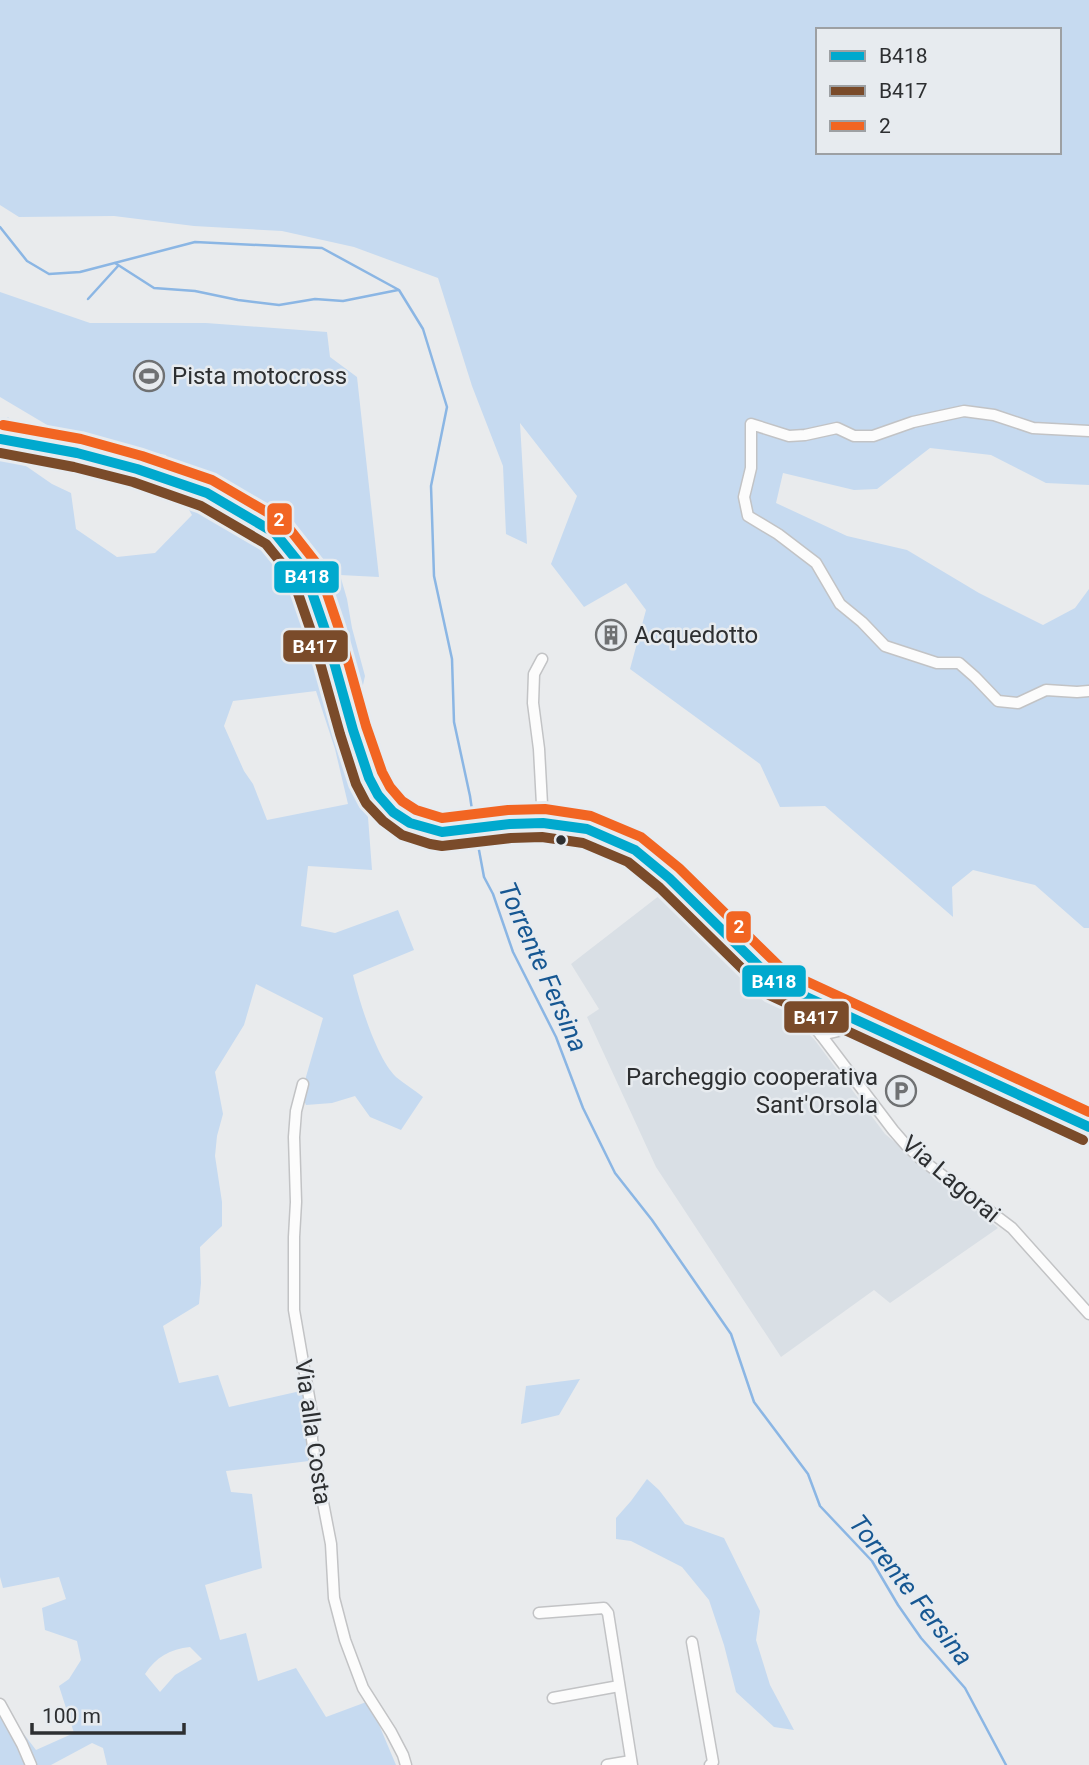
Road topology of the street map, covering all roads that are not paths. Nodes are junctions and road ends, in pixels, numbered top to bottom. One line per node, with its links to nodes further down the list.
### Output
1 (1089, 431): 6 (street)
2 (0, 439): 3 (main road)
3 (137, 470)
4 (275, 533): 7 (main road, Via Lagorai)
5 (542, 659): 7 (street)
6 (1089, 691)
7 (543, 823): 8 (main road, Via Lagorai)
8 (776, 983): 9 (main road, Via Lagorai); 11 (street, Via Lagorai)
9 (832, 1009): 10 (main road, Via Lagorai); 11 (street)
10 (886, 1034): 11 (street, Via Lagorai); 13 (main road, Via Lagorai)
11 (821, 1035): 14 (street, Via Lagorai)
12 (303, 1084): 22 (street, Via alla Costa)
13 (1089, 1128)
14 (1089, 1314)
15 (538, 1613): 17 (street)
16 (692, 1642): 24 (street)
17 (619, 1686): 18 (street); 20 (street)
18 (553, 1698)
19 (0, 1704): 21 (street)
20 (631, 1763): 23 (street)
21 (31, 1765)
22 (406, 1765)
23 (607, 1765)
24 (710, 1765)

